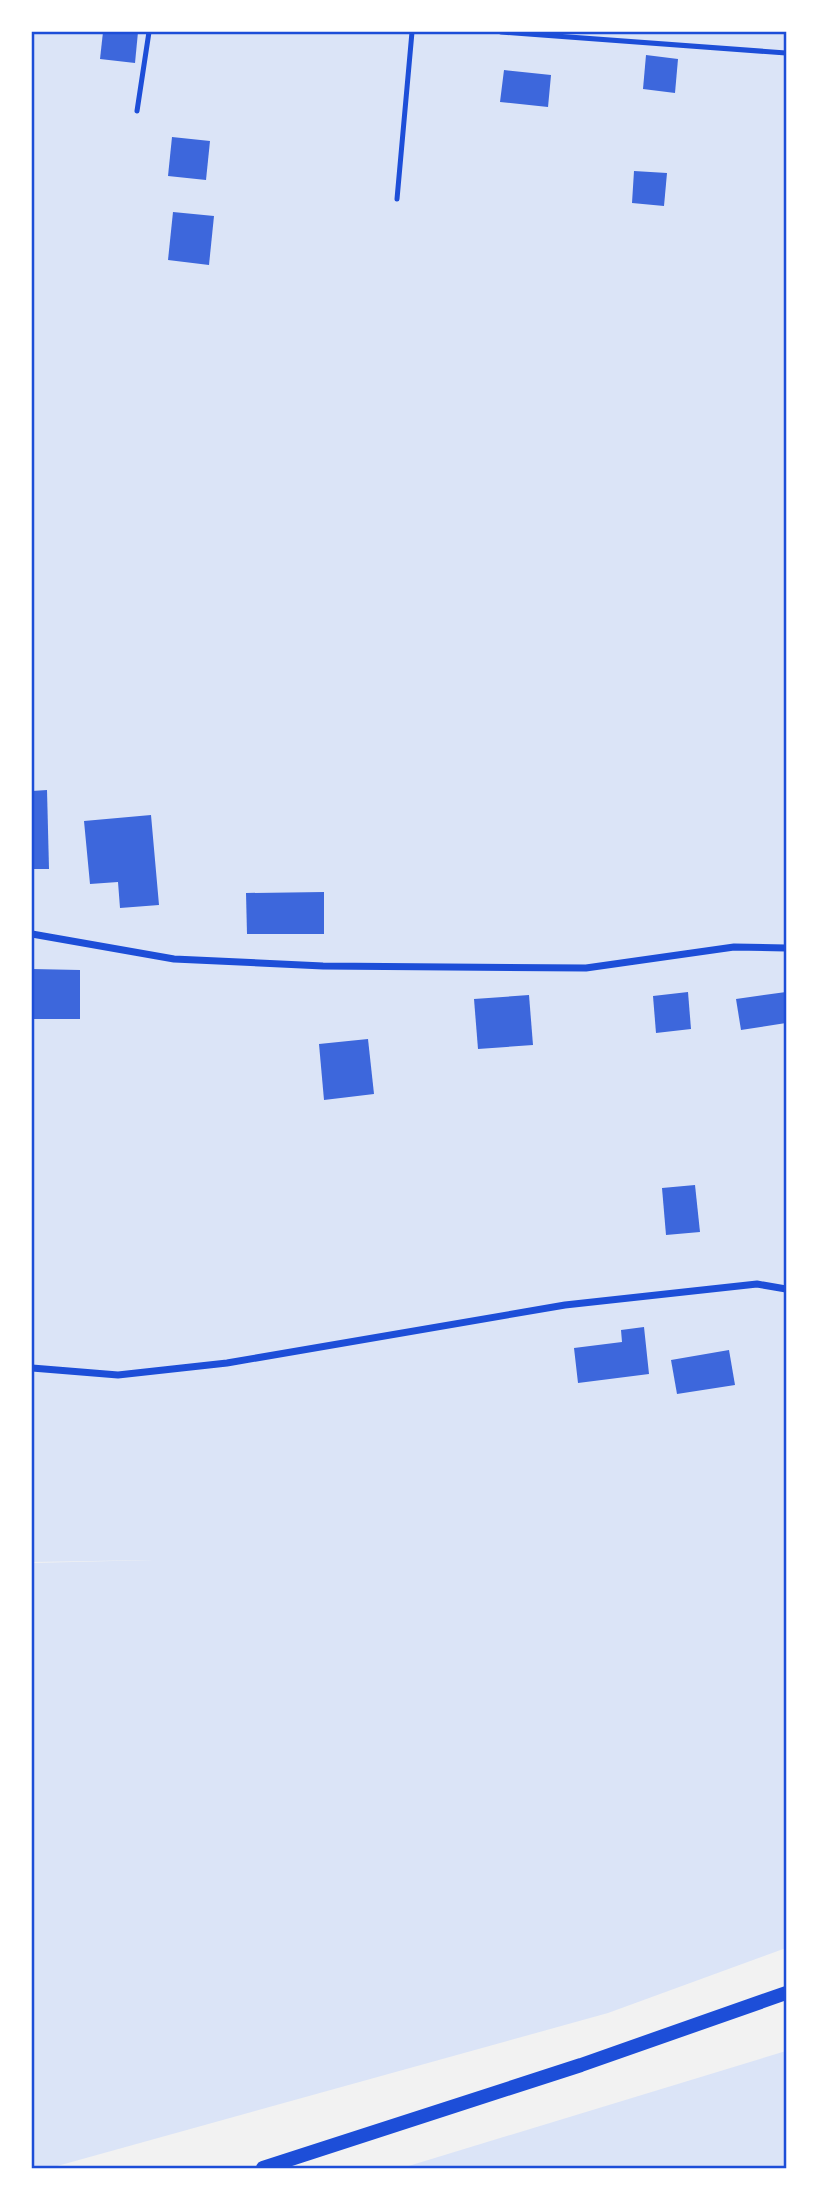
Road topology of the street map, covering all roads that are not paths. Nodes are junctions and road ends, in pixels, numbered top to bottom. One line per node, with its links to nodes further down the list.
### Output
1 (149, 32): 5 (lane)
2 (412, 32): 6 (lane)
3 (501, 32): 4 (lane)
4 (786, 53)
5 (137, 111)
6 (397, 199)
7 (32, 934): 8 (street)
8 (786, 947)
9 (786, 1289): 10 (street)
10 (32, 1368)
11 (786, 1993): 12 (main road)
12 (263, 2168)

